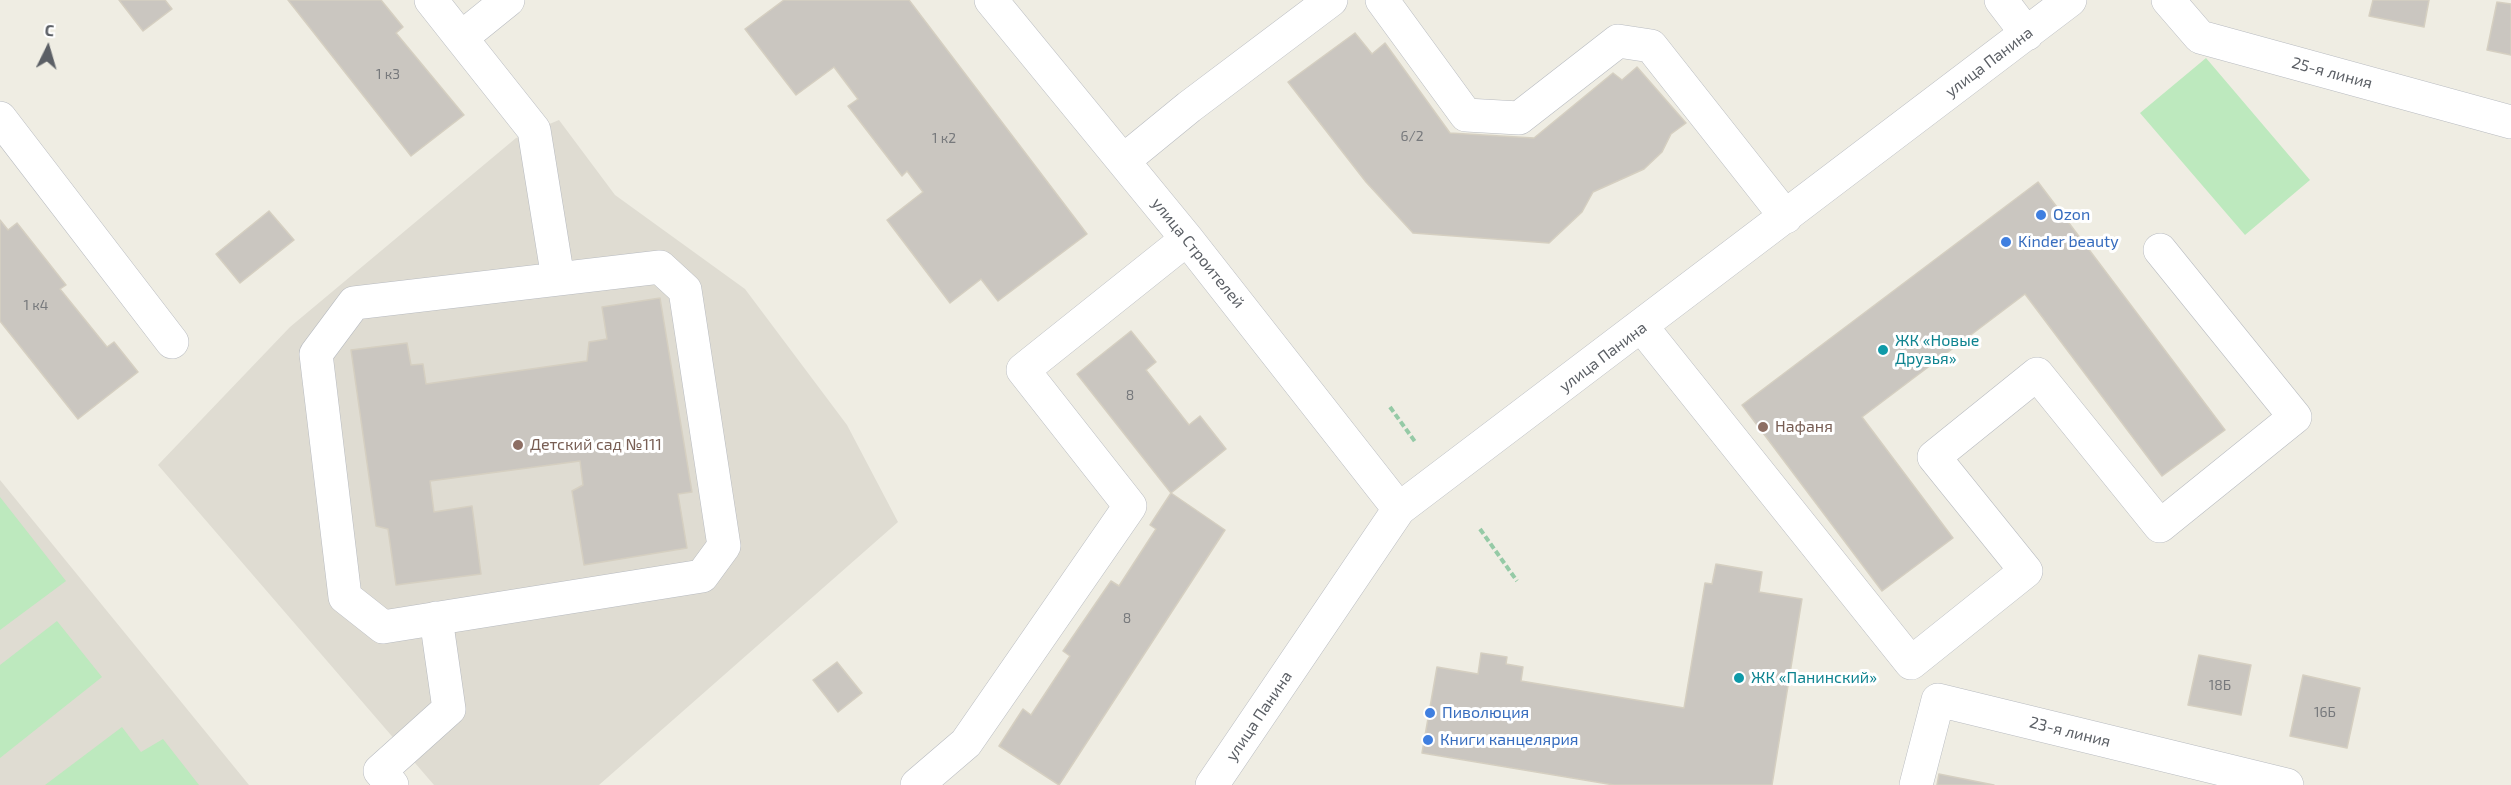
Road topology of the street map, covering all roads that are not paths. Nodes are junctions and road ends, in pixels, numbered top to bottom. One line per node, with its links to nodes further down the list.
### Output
1 (431, 0): 10 (street)
2 (508, 0): 10 (street)
3 (992, 0): 13 (street, улица Строителей)
4 (1331, 0): 13 (street)
5 (1382, 0): 14 (street)
6 (2001, 0): 9 (street)
7 (2070, 0): 9 (street, улица Панина)
8 (2168, 0): 12 (street, 25-я линия)
9 (2027, 34): 14 (street, улица Панина)
10 (461, 38): 17 (street)
11 (0, 118): 19 (street)
12 (2511, 122)
13 (1124, 161): 15 (street, улица Строителей)
14 (1786, 217): 18 (street, улица Панина)
15 (1187, 239): 20 (street, улица Строителей); 24 (street)
16 (2160, 250): 18 (street)
17 (558, 279): 21 (street); 21 (street)
18 (1642, 327): 20 (street, улица Панина)
19 (172, 342)
20 (1399, 509): 22 (street, улица Панина)
21 (436, 618): 23 (street)
22 (1224, 780)
23 (392, 785)
24 (917, 785)
25 (1916, 785): 26 (street, 23-я линия)
26 (2287, 785)

